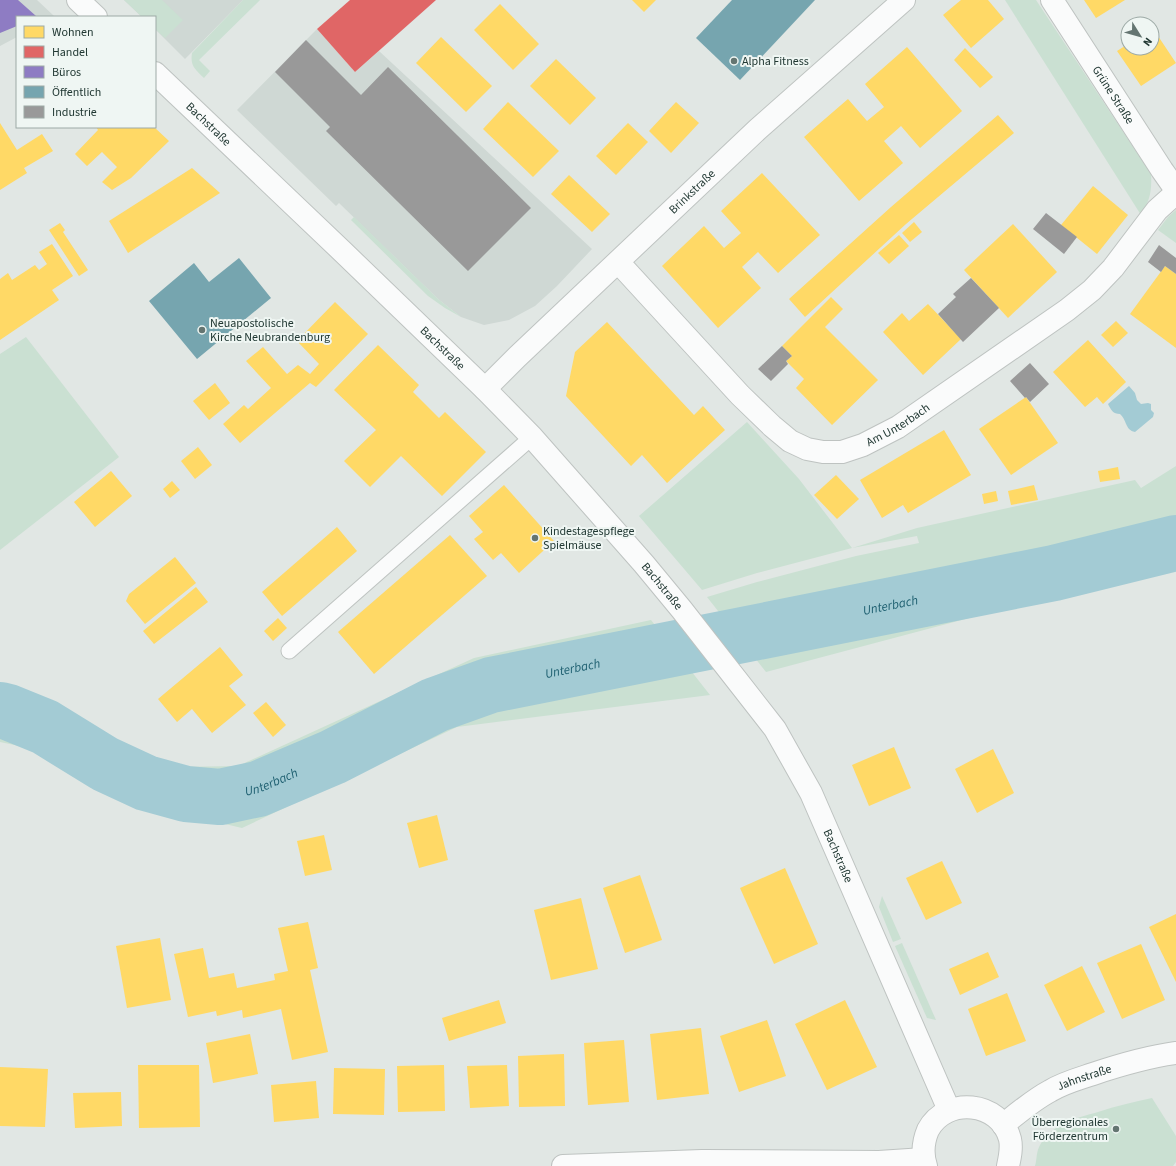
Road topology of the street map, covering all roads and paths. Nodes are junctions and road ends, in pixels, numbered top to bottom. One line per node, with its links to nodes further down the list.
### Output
1 (78, 0): 4 (street)
2 (904, 0): 8 (street, Brinkstraße)
3 (1052, 0): 6 (street, Grüne Straße)
4 (95, 16)
5 (156, 74): 9 (street, Bachstraße)
6 (1176, 190)
7 (1176, 193): 8 (street, Am Unterbach)
8 (618, 262): 9 (street, Brinkstraße)
9 (485, 389): 10 (street, Bachstraße)
10 (532, 437): 11 (lane); 13 (street, Bachstraße)
11 (289, 651)
12 (1176, 1053): 14 (street, Jahnstraße)
13 (949, 1110): 14 (street); 15 (street)
14 (1003, 1125): 17 (street)
15 (925, 1162): 16 (street)
16 (563, 1166)
17 (1008, 1166)

